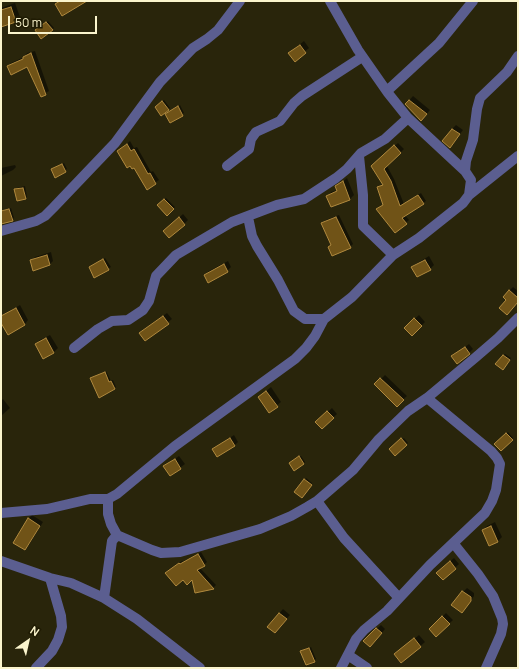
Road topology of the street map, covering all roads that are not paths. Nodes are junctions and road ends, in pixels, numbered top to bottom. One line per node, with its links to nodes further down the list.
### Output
1 (240, 1): 14 (street)
2 (330, 1): 5 (street)
3 (469, 3): 6 (street)
4 (518, 56): 11 (street)
5 (362, 57): 6 (street); 10 (street)
6 (388, 93): 7 (street)
7 (408, 118): 8 (street); 11 (street)
8 (359, 156): 13 (street); 15 (street)
9 (518, 156): 12 (street)
10 (227, 166)
11 (465, 171): 12 (street)
12 (468, 195): 15 (street)
13 (248, 216): 17 (street); 18 (street)
14 (1, 232)
15 (393, 255): 17 (street)
16 (518, 318): 19 (street)
17 (324, 320): 20 (street)
18 (74, 348)
19 (427, 398): 21 (street); 24 (street)
20 (108, 499): 22 (street); 23 (street)
21 (317, 501): 23 (street); 28 (street)
22 (1, 513)
23 (117, 535): 27 (street)
24 (454, 544): 28 (street); 34 (street)
25 (1, 561): 26 (street)
26 (50, 578): 27 (street); 30 (street)
27 (104, 598): 31 (street)
28 (399, 598): 29 (street)
29 (348, 655): 32 (street); 33 (street)
30 (36, 668)
31 (200, 668)
32 (342, 668)
33 (367, 668)
34 (486, 668)

